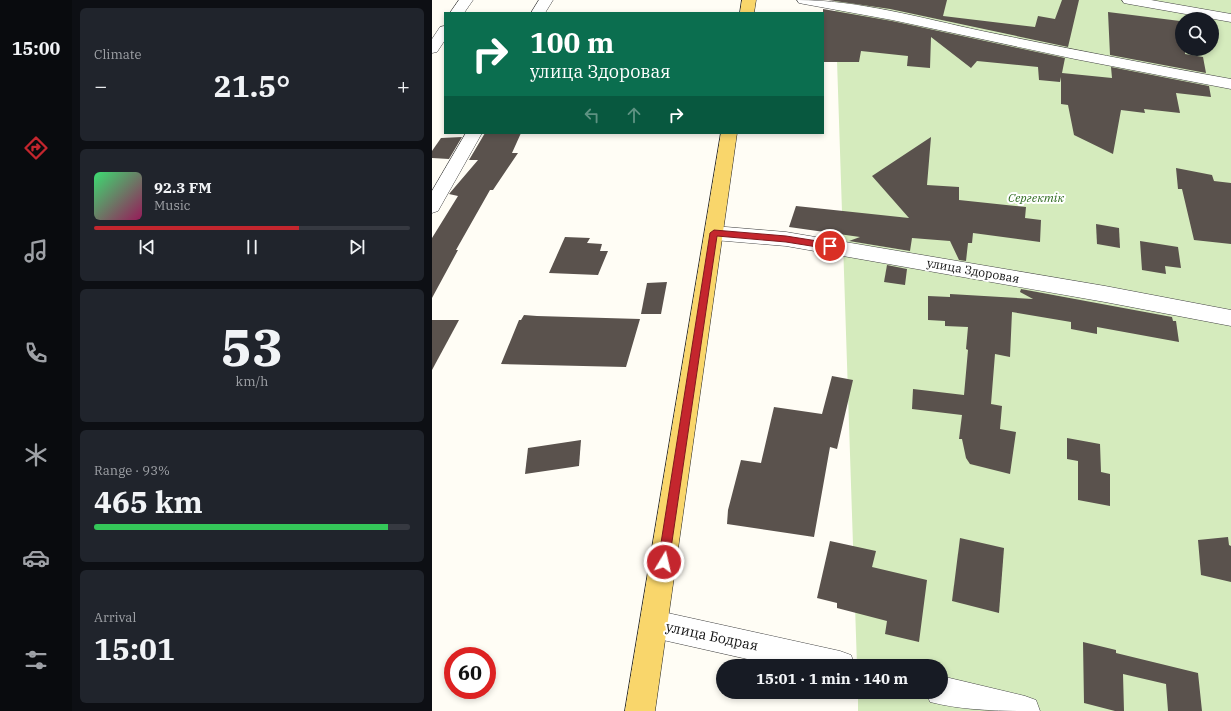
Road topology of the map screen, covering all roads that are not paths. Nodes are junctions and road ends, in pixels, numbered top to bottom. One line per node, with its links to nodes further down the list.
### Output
1 (466, 0): 6 (street)
2 (546, 0): 7 (street)
3 (750, 0): 8 (main road)
4 (804, 0): 12 (street)
5 (1129, 0): 9 (street)
6 (458, 12)
7 (539, 12)
8 (748, 12)
9 (1231, 18)
10 (444, 31): 11 (street)
11 (432, 49)
12 (1231, 84)
13 (473, 134): 15 (street)
14 (729, 134): 16 (main road)
15 (432, 207)
16 (714, 233): 17 (street, улица Здоровая); 18 (main road)
17 (1231, 318)
18 (654, 624): 19 (street, улица Бодрая); 21 (main road)
19 (811, 659)
20 (948, 693): 22 (street)
21 (640, 711)
22 (1025, 711)

